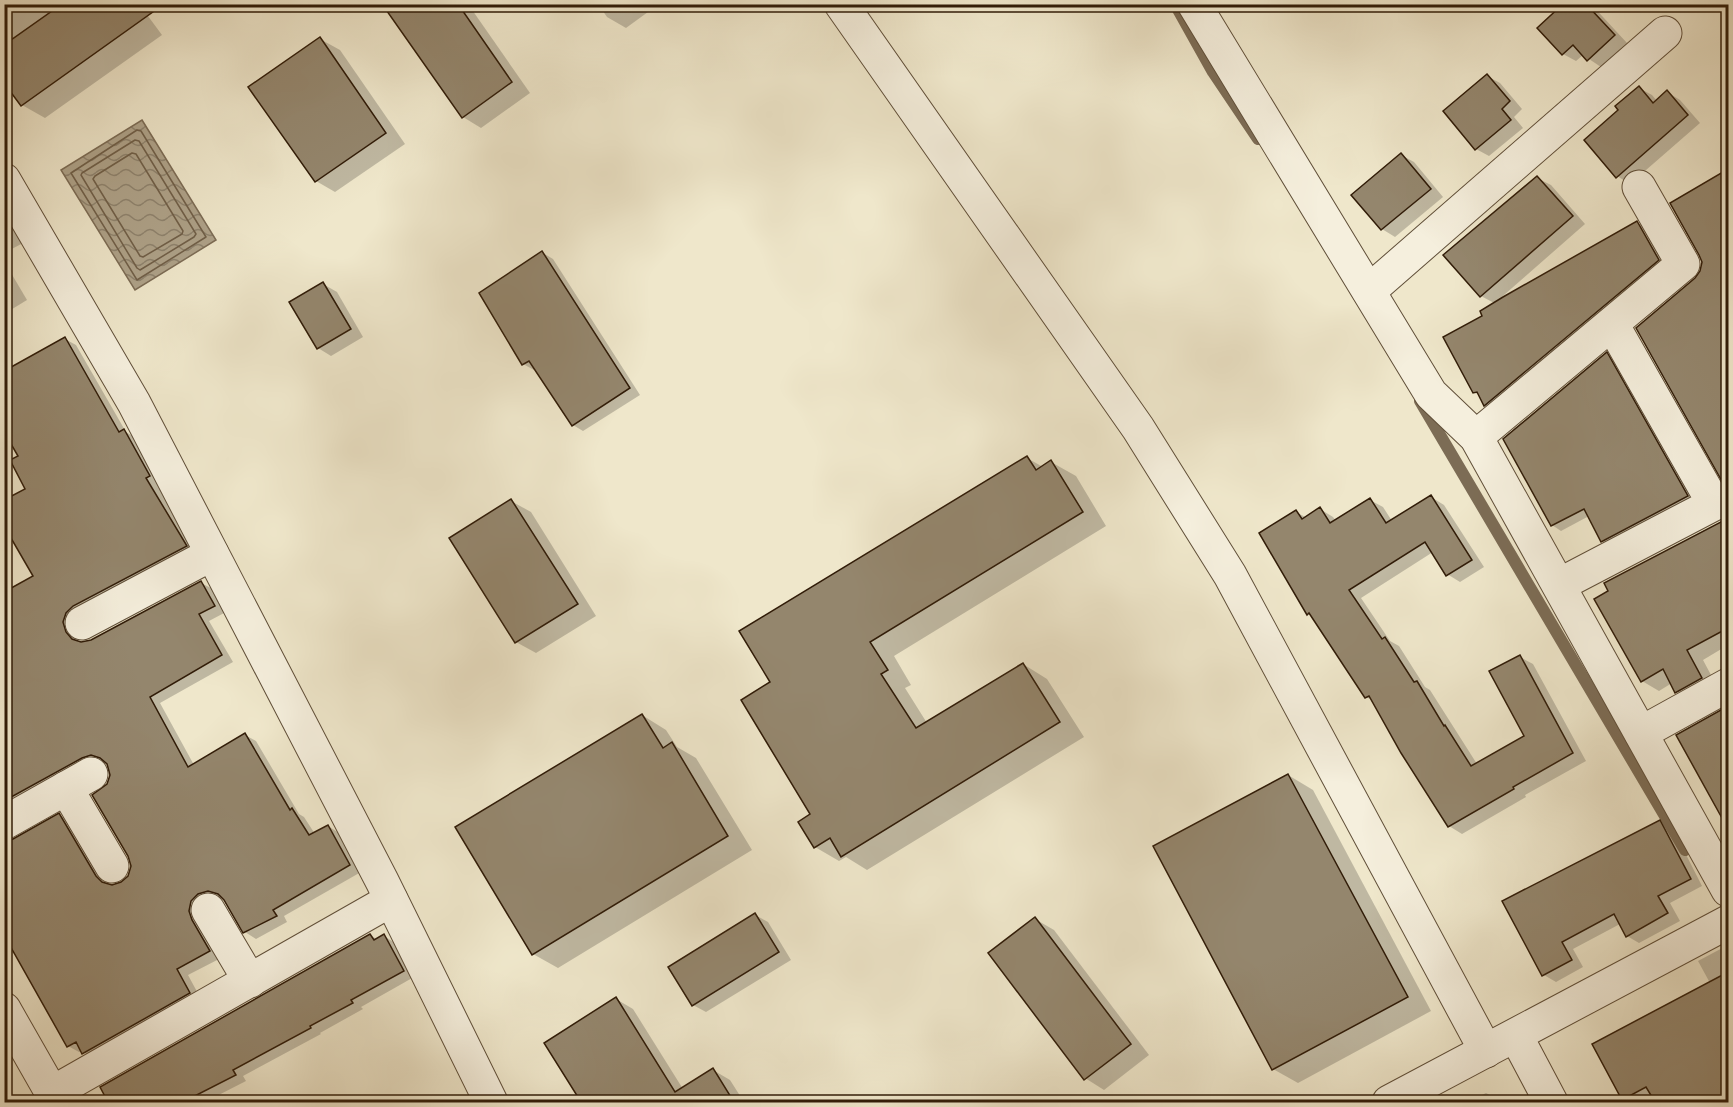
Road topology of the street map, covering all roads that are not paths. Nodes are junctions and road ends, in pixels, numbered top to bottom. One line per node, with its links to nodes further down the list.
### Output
1 (841, 4): 23 (street)
2 (1194, 4): 6 (street)
3 (1665, 33): 6 (street)
4 (4, 180): 9 (street)
5 (1640, 187): 7 (street)
6 (1369, 291): 8 (street)
7 (1612, 324): 8 (street); 10 (street)
8 (1476, 437): 10 (street)
9 (212, 554): 11 (street); 17 (street)
10 (1558, 585): 13 (street)
11 (82, 623)
12 (1728, 686): 13 (street)
13 (1641, 733): 16 (street)
14 (4, 823): 15 (street)
15 (112, 866)
16 (1728, 890)
17 (391, 900): 20 (street); 25 (street)
18 (208, 910): 20 (street)
19 (1728, 922): 22 (street)
20 (249, 981): 24 (street)
21 (4, 1009): 24 (street)
22 (1516, 1036): 23 (street); 27 (street)
23 (1486, 1051): 26 (street)
24 (54, 1098)
25 (491, 1102)
26 (1389, 1102)
27 (1551, 1102)

